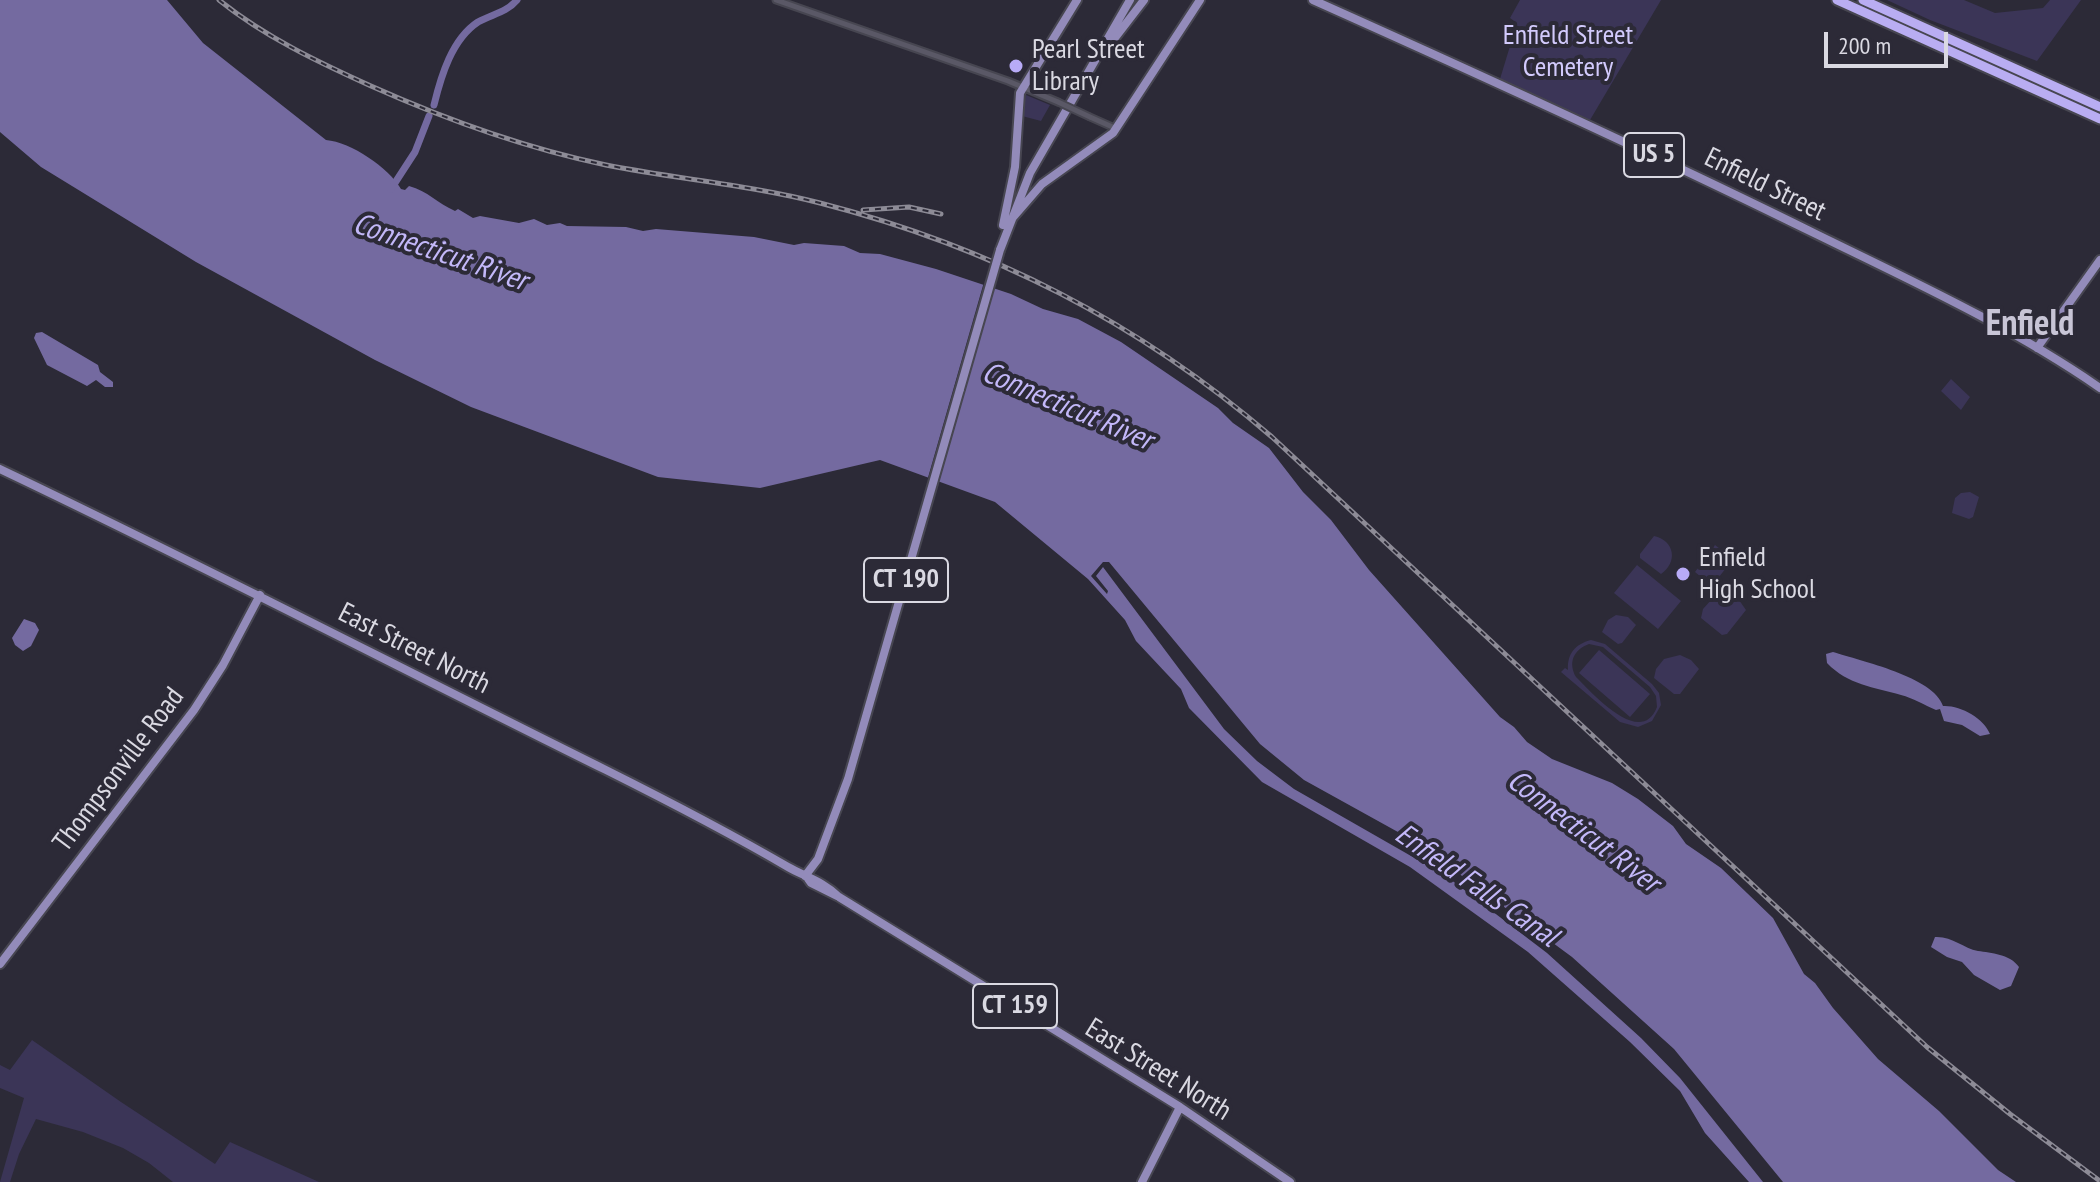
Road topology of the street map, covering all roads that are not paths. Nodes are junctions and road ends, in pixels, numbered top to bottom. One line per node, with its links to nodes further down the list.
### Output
1 (776, 0): 10 (street)
2 (1077, 0): 10 (main road)
3 (1130, 0): 9 (main road, CT 190)
4 (1144, 0): 9 (main road, CT 190)
5 (1200, 0): 13 (main road)
6 (1313, 0): 17 (main road, Enfield Street / US 5)
7 (1837, 0): 12 (highway)
8 (1863, 0): 11 (highway)
9 (1090, 68): 14 (main road, CT 190)
10 (1024, 87): 13 (street, bridge); 15 (main road)
11 (2100, 107)
12 (2100, 119)
13 (1117, 129): 14 (main road)
14 (1009, 222): 15 (main road, CT 190)
15 (1001, 248): 21 (main road, CT 190, bridge)
16 (2100, 260): 17 (main road)
17 (2037, 348): 18 (main road, Enfield Street / US 5)
18 (2100, 388)
19 (0, 469): 20 (main road, East Street North / CT 159)
20 (260, 595): 21 (main road, East Street North / CT 159); 22 (main road, Thompsonville Road)
21 (805, 876): 23 (main road, East Street North / CT 159)
22 (0, 964)
23 (1180, 1107): 24 (main road); 25 (main road, East Street North / CT 159)
24 (1142, 1182)
25 (1290, 1182)

